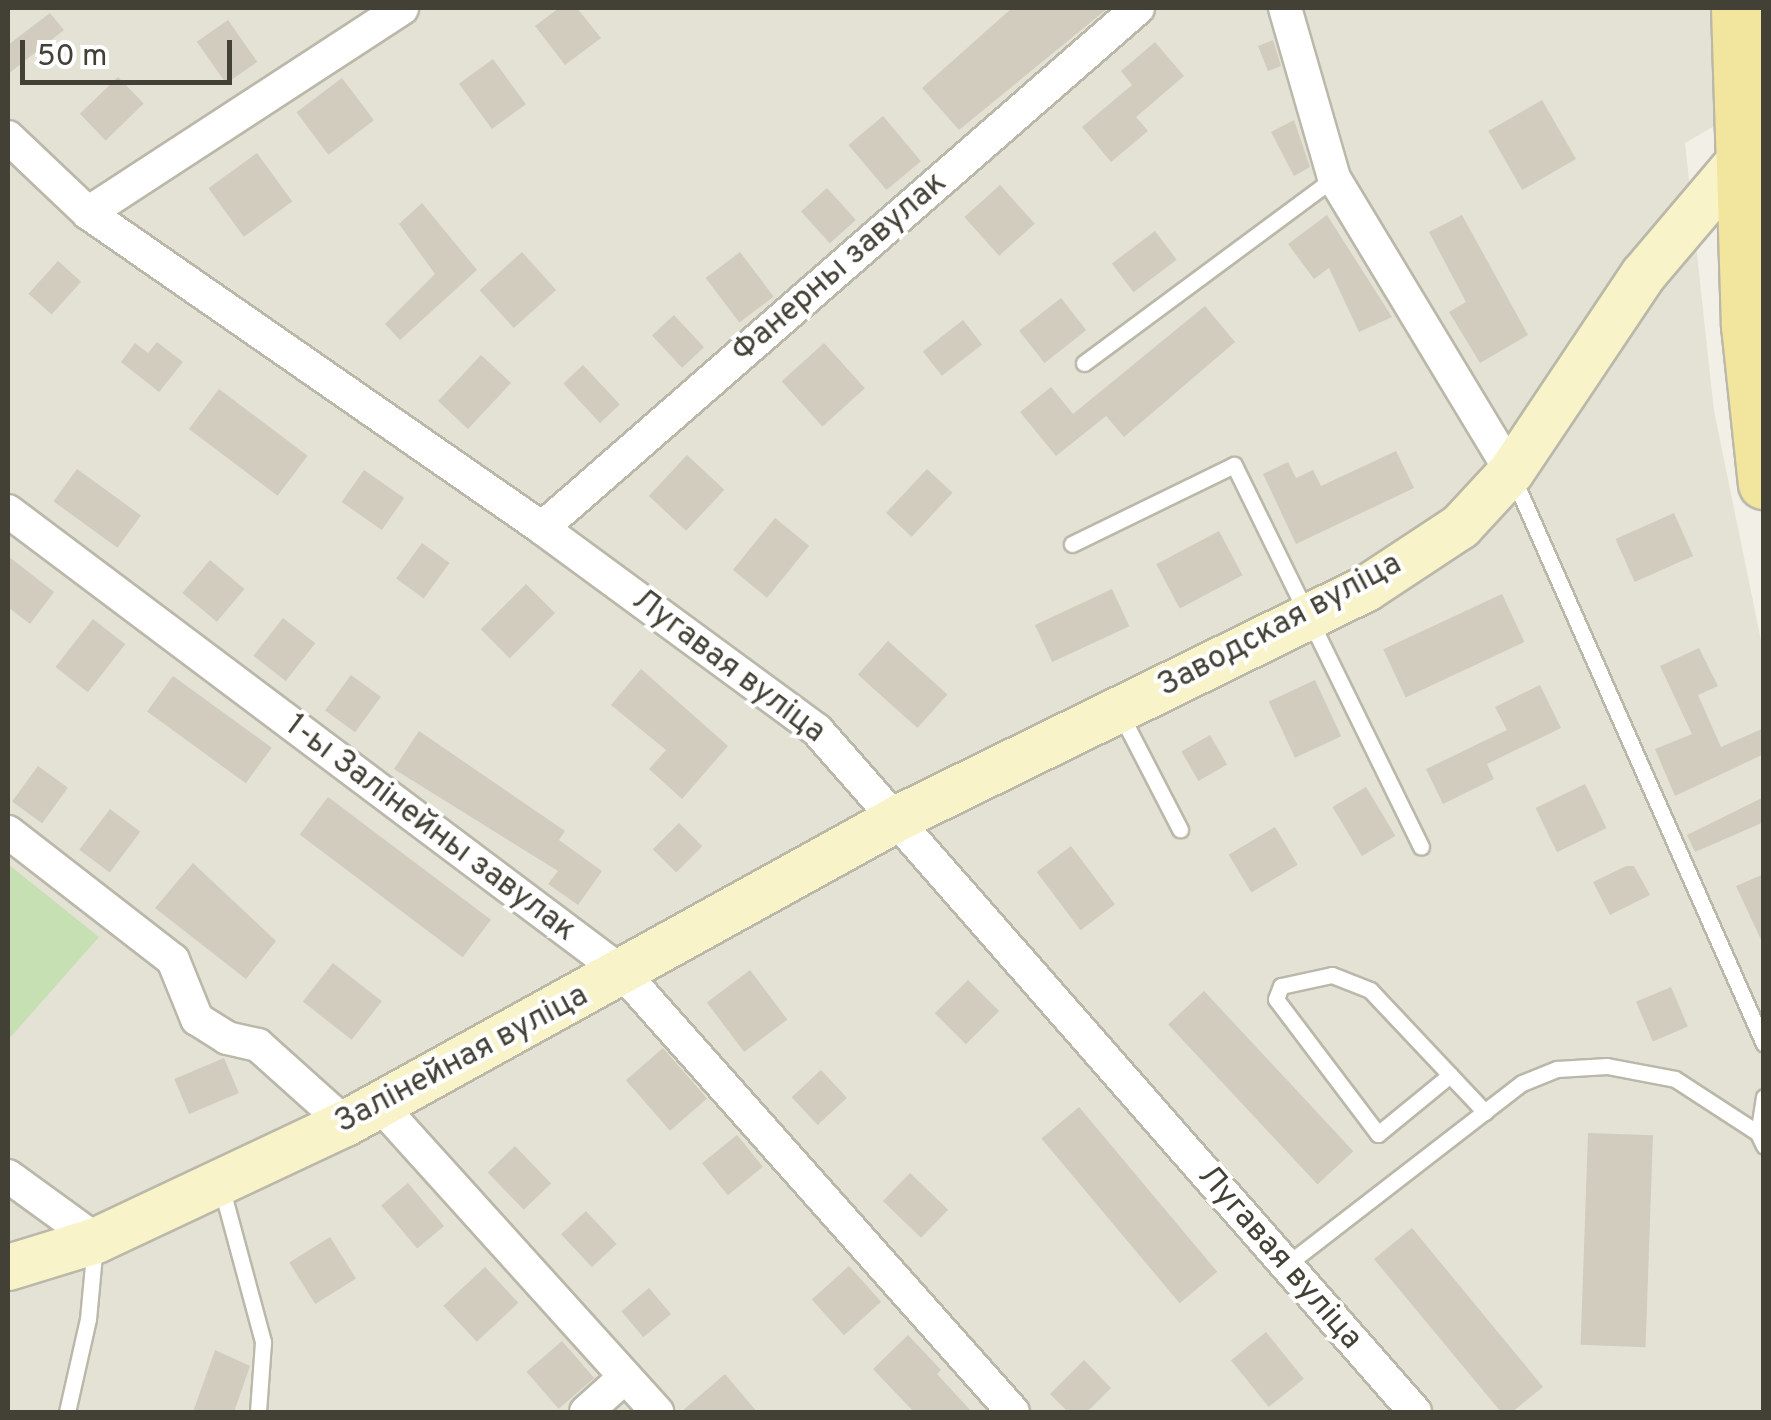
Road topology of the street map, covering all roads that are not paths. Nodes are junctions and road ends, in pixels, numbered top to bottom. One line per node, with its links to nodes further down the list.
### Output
1 (402, 8): 8 (street)
2 (1138, 8): 13 (street, Фанерны завулак)
3 (1286, 8): 7 (street)
4 (1737, 8): 6 (main road)
5 (8, 137): 8 (street, Лугавая вуліца)
6 (1751, 154): 10 (street, Заводская вуліца); 11 (main road)
7 (1334, 178): 9 (lane); 10 (street)
8 (88, 213): 13 (street, Лугавая вуліца)
9 (1084, 362)
10 (1511, 471): 15 (street, Заводская вуліца); 22 (lane)
11 (1764, 484)
12 (8, 511): 21 (street, 1-ы Залінейны завулак)
13 (542, 528): 17 (street, Лугавая вуліца)
14 (1072, 544): 15 (lane)
15 (1310, 616): 16 (street, Заводская вуліца); 20 (lane)
16 (1118, 710): 17 (street, Заводская вуліца); 18 (lane)
17 (899, 817): 21 (street, Залінейная вуліца); 31 (street, Лугавая вуліца)
18 (1180, 828)
19 (8, 832): 26 (street)
20 (1421, 846)
21 (623, 973): 26 (street, Залінейная вуліца); 38 (street, 1-ы Залінейны завулак)
22 (1764, 1044)
23 (1450, 1075): 23 (lane); 25 (lane)
24 (1764, 1098): 27 (lane)
25 (1484, 1112): 27 (lane); 31 (lane)
26 (362, 1114): 29 (street, Залінейная вуліца); 33 (street)
27 (1761, 1140)
28 (8, 1176): 30 (street)
29 (220, 1182): 30 (street, Залінейная вуліца); 35 (lane)
30 (96, 1240): 32 (street, Залінейная вуліца); 34 (lane)
31 (1285, 1266): 39 (street, Лугавая вуліца)
32 (8, 1267)
33 (625, 1377): 36 (street); 37 (street)
34 (67, 1412)
35 (258, 1412)
36 (586, 1412)
37 (656, 1412)
38 (1014, 1412)
39 (1415, 1412)

